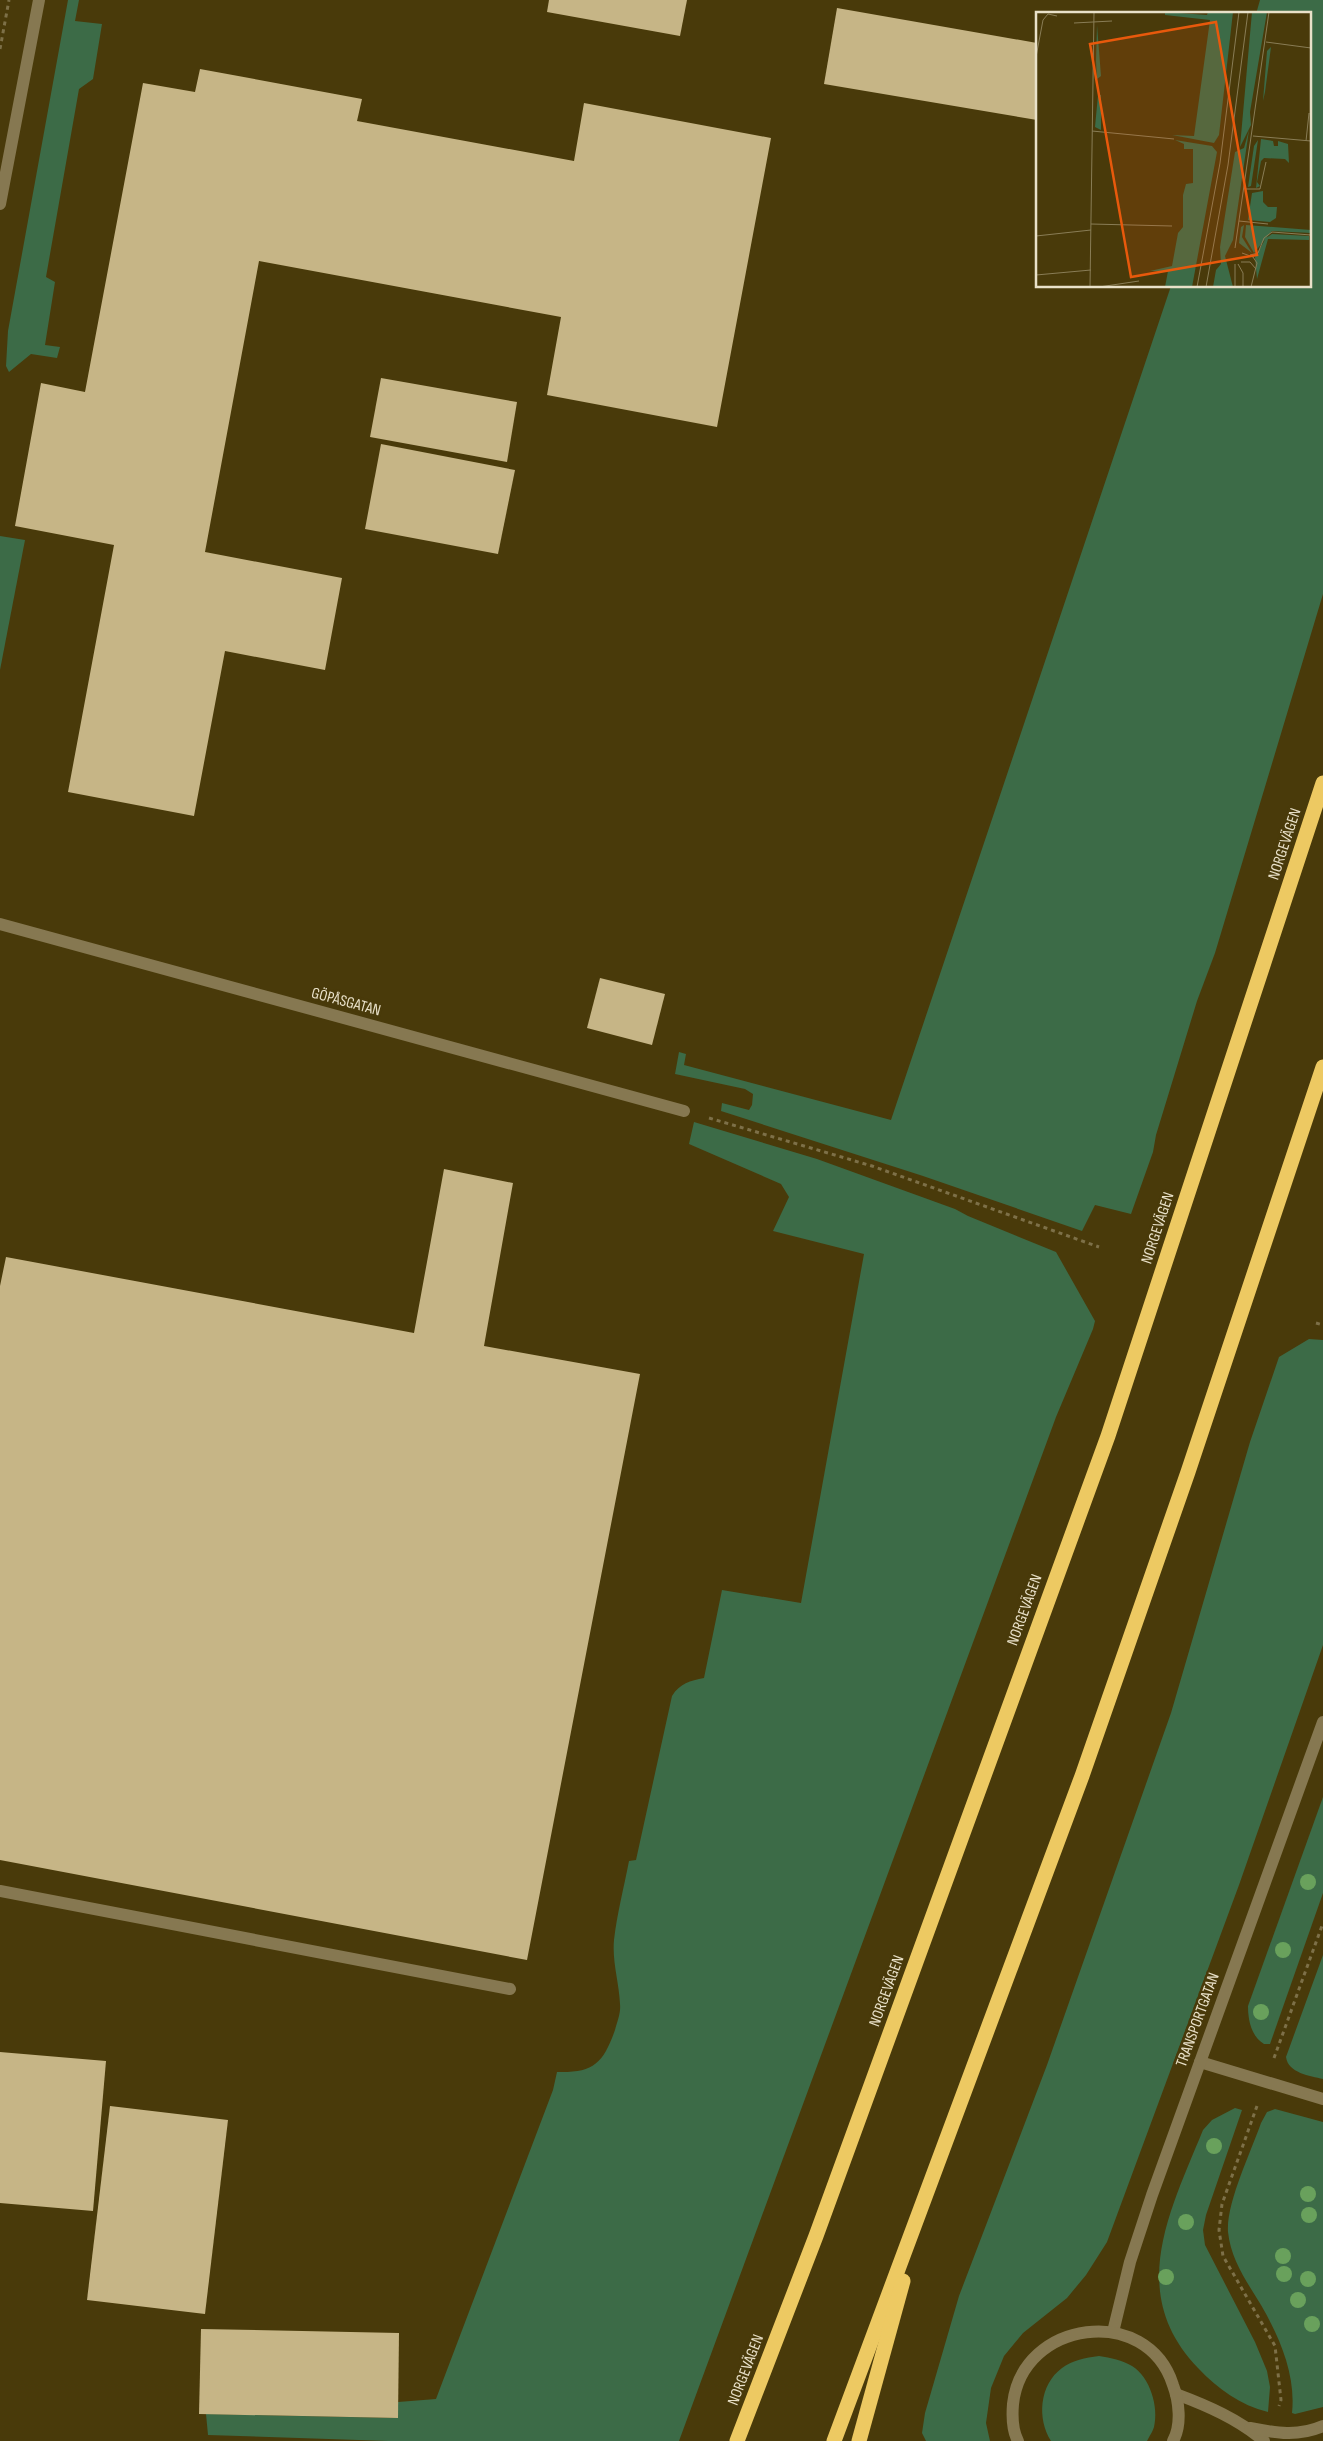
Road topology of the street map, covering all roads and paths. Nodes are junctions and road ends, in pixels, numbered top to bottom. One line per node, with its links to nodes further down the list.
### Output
1 (9, 0): 3 (path)
2 (39, 0): 4 (street)
3 (0, 49)
4 (0, 204)
5 (1323, 783): 25 (highway, NORGEVÄGEN)
6 (0, 924): 8 (street, GÖPÅSGATAN)
7 (1323, 1067): 20 (highway)
8 (684, 1111): 9 (path)
9 (1099, 1247)
10 (1316, 1323): 11 (path)
11 (1323, 1324)
12 (1323, 1722): 13 (street, TRANSPORTGATAN)
13 (1319, 1745): 17 (street, TRANSPORTGATAN)
14 (0, 1891): 16 (street)
15 (1323, 1923): 18 (path)
16 (510, 1989)
17 (1200, 2062): 18 (street); 21 (street, TRANSPORTGATAN)
18 (1266, 2082): 19 (street); 24 (path)
19 (1323, 2099)
20 (928, 2189): 26 (highway); 27 (highway)
21 (1113, 2332): 22 (street); 28 (street)
22 (1176, 2394): 24 (street); 29 (street)
23 (1323, 2426): 24 (street)
24 (1266, 2436)
25 (738, 2441)
26 (834, 2441)
27 (859, 2441)
28 (1018, 2441)
29 (1173, 2441)

